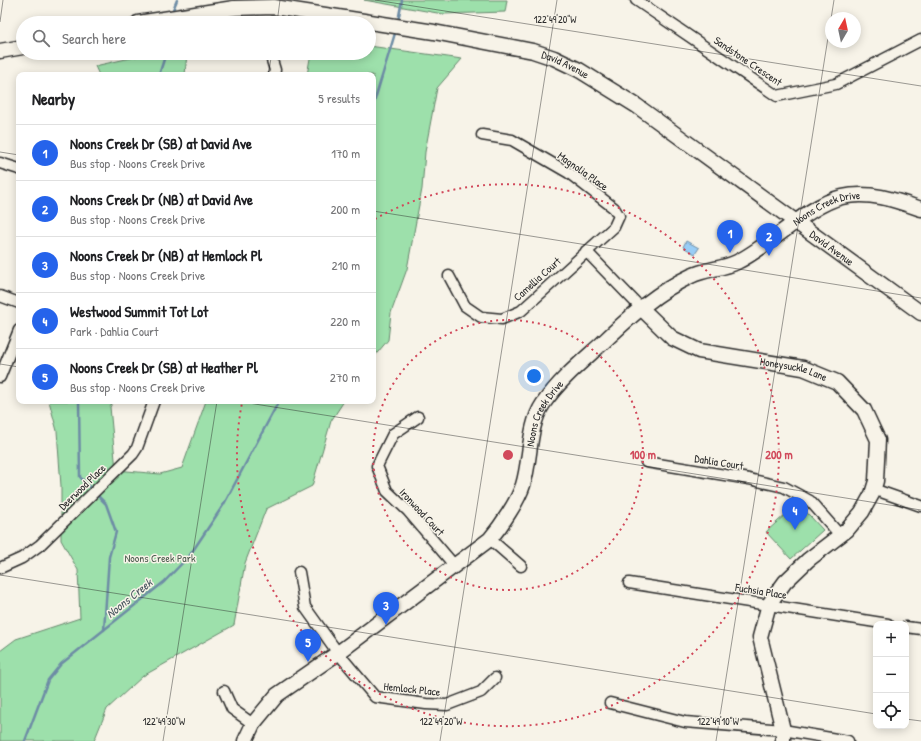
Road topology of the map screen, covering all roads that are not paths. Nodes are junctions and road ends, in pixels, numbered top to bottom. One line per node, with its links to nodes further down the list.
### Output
1 (636, 0): 6 (street, Sandstone Crescent)
2 (254, 3): 3 (street, David Avenue); 4 (street, David Avenue)
3 (179, 16)
4 (332, 16)
5 (376, 23): 15 (street, David Avenue)
6 (921, 40)
7 (16, 48): 8 (street)
8 (0, 51)
9 (272, 60): 10 (street)
10 (275, 72)
11 (482, 135): 16 (street, Magnolia Place)
12 (0, 163): 13 (street)
13 (16, 168)
14 (921, 209): 15 (street, Noons Creek Drive)
15 (795, 222): 20 (street, Noons Creek Drive); 21 (street, David Avenue)
16 (586, 251): 17 (street, Camellia Court); 20 (street, Honeysuckle Lane)
17 (449, 276)
18 (0, 296): 19 (street)
19 (16, 302)
20 (640, 307): 27 (street, Honeysuckle Lane); 30 (street, Noons Creek Drive)
21 (921, 313)
22 (16, 337): 23 (street)
23 (0, 377)
24 (153, 404): 33 (street, Deerwood Place)
25 (418, 417): 31 (street, Ironwood Court)
26 (646, 462): 29 (street, Dahlia Court)
27 (873, 489): 28 (street); 29 (street, Honeysuckle Lane)
28 (921, 506)
29 (840, 535): 36 (street, Honeysuckle Lane)
30 (490, 539): 31 (street, Noons Creek Drive); 32 (street)
31 (454, 565): 40 (street, Noons Creek Drive)
32 (521, 566)
33 (0, 568)
34 (299, 572): 40 (street, Hemlock Place)
35 (629, 583): 36 (street, Fuchsia Place)
36 (769, 604): 37 (street, Fuchsia Place); 45 (street, Honeysuckle Lane)
37 (873, 621)
38 (909, 628): 39 (street)
39 (921, 630)
40 (338, 653): 41 (street, Hemlock Place); 44 (street, Noons Creek Drive)
41 (495, 678)
42 (224, 691): 44 (street)
43 (610, 703): 45 (street)
44 (253, 724): 46 (street, Noons Creek Drive)
45 (783, 735): 47 (street)
46 (245, 741)
47 (848, 741)

